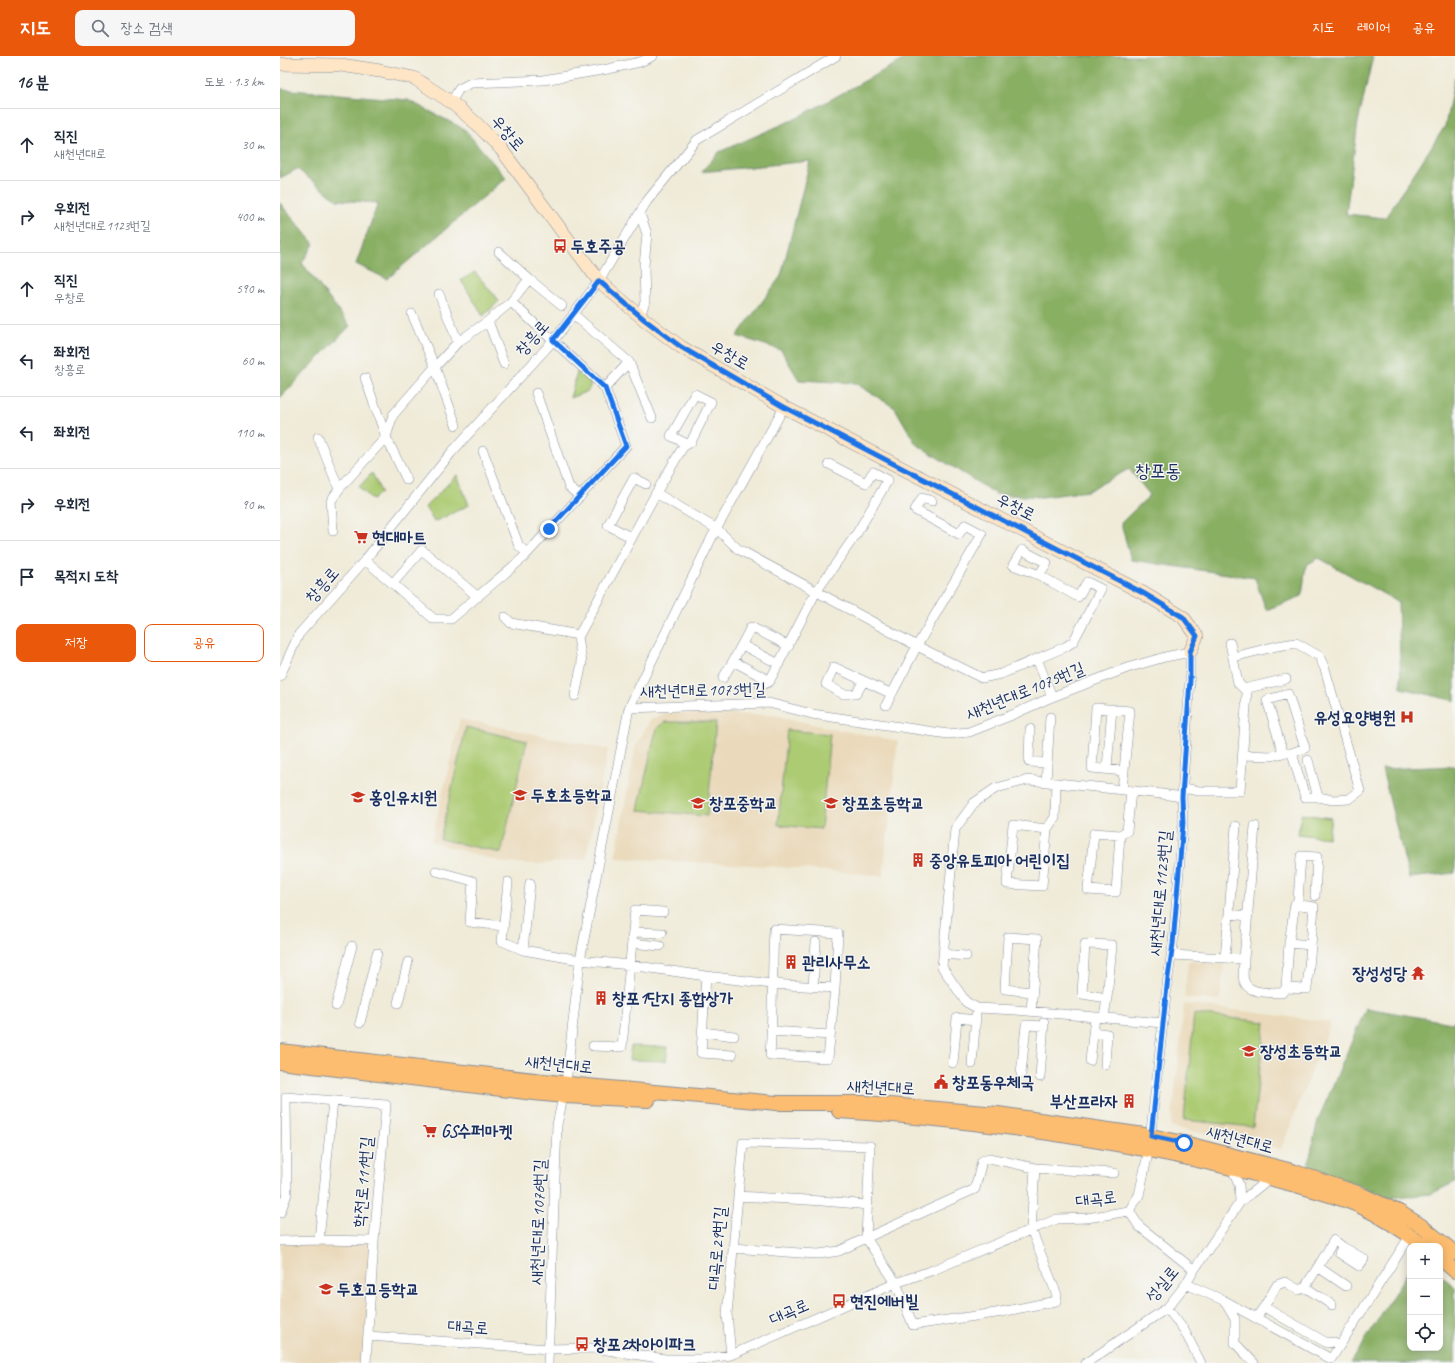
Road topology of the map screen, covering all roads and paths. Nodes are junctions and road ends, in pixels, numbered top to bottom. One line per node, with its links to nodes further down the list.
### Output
1 (653, 56): 4 (street)
2 (836, 56): 5 (street, 창흥로)
3 (280, 64): 4 (main road, 우창로)
4 (450, 102): 8 (main road, 우창로)
5 (640, 214): 8 (street, 창흥로); 14 (street)
6 (499, 252): 7 (street)
7 (529, 279): 10 (street); 11 (street)
8 (599, 281): 13 (street, 창흥로); 14 (main road, 우창로)
9 (439, 294): 17 (street)
10 (511, 302): 15 (street); 16 (street)
11 (562, 306)
12 (412, 314): 20 (street)
13 (573, 314): 16 (street, 창흥로); 18 (street)
14 (640, 316): 24 (main road, 우창로)
15 (488, 321): 17 (street); 19 (street)
16 (553, 340): 22 (street); 42 (street, 창흥로)
17 (458, 342): 20 (street)
18 (629, 362): 22 (street); 25 (street)
19 (504, 364)
20 (435, 368): 26 (street); 28 (street)
21 (365, 378): 28 (street)
22 (605, 388): 36 (street)
23 (536, 393): 36 (street)
24 (784, 407): 38 (street); 53 (main road, 우창로)
25 (652, 418)
26 (456, 425)
27 (318, 437): 34 (street)
28 (386, 437): 32 (street); 34 (street)
29 (687, 444): 29 (street); 35 (street)
30 (483, 451): 41 (street)
31 (829, 464): 45 (street)
32 (407, 480)
33 (646, 484): 40 (street)
34 (339, 489): 39 (street)
35 (656, 492): 38 (street); 40 (street)
36 (580, 497): 41 (street)
37 (932, 501): 52 (street)
38 (717, 529): 45 (street); 69 (street)
39 (333, 531)
40 (632, 538): 48 (street)
41 (527, 553): 46 (street)
42 (365, 560): 44 (street); 58 (street, 창흥로)
43 (1039, 575): 55 (street)
44 (393, 583): 46 (street); 46 (street)
45 (816, 592): 51 (street); 52 (street)
46 (478, 597)
47 (505, 617): 48 (street)
48 (579, 635): 66 (street)
49 (1230, 643): 54 (street)
50 (742, 645): 51 (street); 56 (street); 57 (street)
51 (789, 646): 57 (street)
52 (917, 646): 55 (street); 65 (street)
53 (1190, 652): 67 (street, 새천년대로1075번길); 82 (street, 새천년대로1123번길)
54 (1233, 657): 64 (street); 83 (street)
55 (1037, 659): 67 (street)
56 (733, 661): 59 (street); 61 (street)
57 (779, 664): 61 (street)
58 (280, 676)
59 (723, 678)
60 (1286, 679): 64 (street)
61 (770, 681): 63 (street)
62 (864, 681): 65 (street)
63 (760, 686)
64 (1244, 689): 74 (street)
65 (892, 694): 68 (street)
66 (575, 696)
67 (1052, 697): 69 (street, 새천년대로1075번길)
68 (886, 705)
69 (629, 708): 112 (street, 새천년대로1075번길)
70 (1112, 709): 77 (street); 78 (street); 78 (street)
71 (1050, 717): 76 (street)
72 (1030, 728): 76 (street)
73 (1288, 753): 73 (street); 74 (street); 83 (street)
74 (1243, 755): 82 (street)
75 (1308, 760): 83 (street)
76 (1047, 764): 79 (street)
77 (1107, 768)
78 (1124, 771): 81 (street)
79 (1046, 782): 80 (street); 107 (street)
80 (1056, 783): 81 (street); 86 (street)
81 (1126, 790): 82 (street); 87 (street)
82 (1182, 793): 108 (street, 새천년대로1123번길)
83 (1318, 797)
84 (1236, 826): 94 (street)
85 (1255, 826): 95 (street)
86 (1046, 829): 86 (street)
87 (1120, 835): 87 (street)
88 (436, 871): 96 (street)
89 (508, 882): 96 (street)
90 (530, 883): 105 (street)
91 (1315, 896): 92 (street)
92 (1295, 904): 101 (street); 102 (street)
93 (664, 912): 97 (street)
94 (1229, 914): 95 (street); 110 (street)
95 (1248, 916): 111 (street)
96 (503, 926): 105 (street)
97 (633, 932): 98 (street); 100 (street)
98 (662, 933)
99 (816, 942): 117 (street)
100 (632, 943): 104 (street); 114 (street)
101 (1289, 943): 102 (street); 119 (street)
102 (1311, 945): 119 (street)
103 (352, 946): 123 (street)
104 (660, 946)
105 (523, 950): 112 (street)
106 (377, 953): 129 (street)
107 (943, 954): 109 (street); 124 (street)
108 (1172, 955): 110 (street); 130 (street, 새천년대로1123번길)
109 (966, 956)
110 (1225, 958): 111 (street)
111 (1244, 958): 119 (street)
112 (580, 960): 114 (street); 147 (street, 새천년대로1075번길)
113 (408, 962): 122 (street)
114 (630, 965): 115 (street); 137 (street)
115 (706, 976): 116 (street); 133 (street)
116 (772, 984): 117 (street); 118 (street); 132 (street)
117 (813, 987): 118 (street)
118 (835, 988): 135 (street)
119 (1286, 988)
120 (1032, 992): 120 (street); 125 (street)
121 (1107, 998): 121 (street); 127 (street)
122 (398, 1003)
123 (336, 1006)
124 (977, 1008): 125 (street); 128 (street)
125 (1031, 1011): 126 (street)
126 (1045, 1012): 127 (street); 131 (street)
127 (1100, 1018): 130 (street); 134 (street)
128 (976, 1020): 142 (street); 143 (street)
129 (360, 1023)
130 (1163, 1023): 149 (street, 새천년대로1123번길)
131 (1044, 1026): 145 (street); 146 (street)
132 (772, 1031): 135 (street); 135 (street)
133 (703, 1032): 136 (street); 139 (street)
134 (1094, 1032): 140 (street); 144 (street)
135 (830, 1035)
136 (734, 1036)
137 (593, 1046)
138 (280, 1051): 147 (main road, 새천년대로)
139 (732, 1055)
140 (1090, 1061)
141 (280, 1062): 147 (main road, 새천년대로)
142 (953, 1063)
143 (972, 1064)
144 (1105, 1065)
145 (1021, 1074)
146 (1040, 1077)
147 (566, 1090): 149 (main road, 새천년대로); 184 (street, 새천년대로1076번길)
148 (333, 1101): 158 (street, 학전로111번길); 162 (street); 164 (street, 학전로111번길)
149 (1150, 1142): 150 (main road, 새천년대로); 157 (street, 대곡로)
150 (1232, 1162): 153 (main road, 새천년대로); 155 (street); 168 (main road, 새천년대로)
151 (1036, 1168): 152 (street); 159 (street); 161 (street)
152 (1114, 1173)
153 (1270, 1178): 155 (street, 성실로); 160 (main road, 새천년대로)
154 (738, 1196): 156 (street); 156 (street, 대곡로29번길); 167 (street, 대곡로29번길)
155 (1240, 1202): 171 (street, 성실로)
156 (866, 1205): 161 (street)
157 (1129, 1211): 159 (street, 대곡로); 171 (street)
158 (280, 1213)
159 (1031, 1229): 173 (street, 대곡로); 173 (street)
160 (1410, 1236): 165 (main road, 새천년대로); 183 (street)
161 (866, 1238): 167 (street); 173 (street)
162 (319, 1240): 163 (street); 164 (street)
163 (280, 1241)
164 (374, 1241): 182 (street, 학전로111번길)
165 (1420, 1243)
166 (1343, 1246): 170 (street)
167 (734, 1248): 185 (street, 대곡로29번길)
168 (1455, 1253)
169 (1443, 1261): 172 (main road)
170 (1318, 1267): 175 (street); 176 (street)
171 (1194, 1270): 174 (street, 성실로)
172 (1455, 1271)
173 (896, 1283): 185 (street, 대곡로)
174 (1186, 1284): 177 (street); 180 (street, 성실로)
175 (1305, 1286): 178 (street); 179 (street)
176 (1346, 1286)
177 (1225, 1301): 181 (street); 190 (street)
178 (1332, 1306)
179 (1264, 1307): 181 (street); 183 (street)
180 (1167, 1308): 188 (street, 성실로); 189 (street)
181 (1256, 1318): 183 (street)
182 (368, 1336): 184 (street, 대곡로); 186 (street, 학전로111번길)
183 (1340, 1345)
184 (549, 1349): 185 (street, 대곡로); 187 (street, 새천년대로1076번길)
185 (731, 1356)
186 (366, 1363)
187 (548, 1363)
188 (1086, 1363)
189 (1201, 1363)
190 (1254, 1363)

